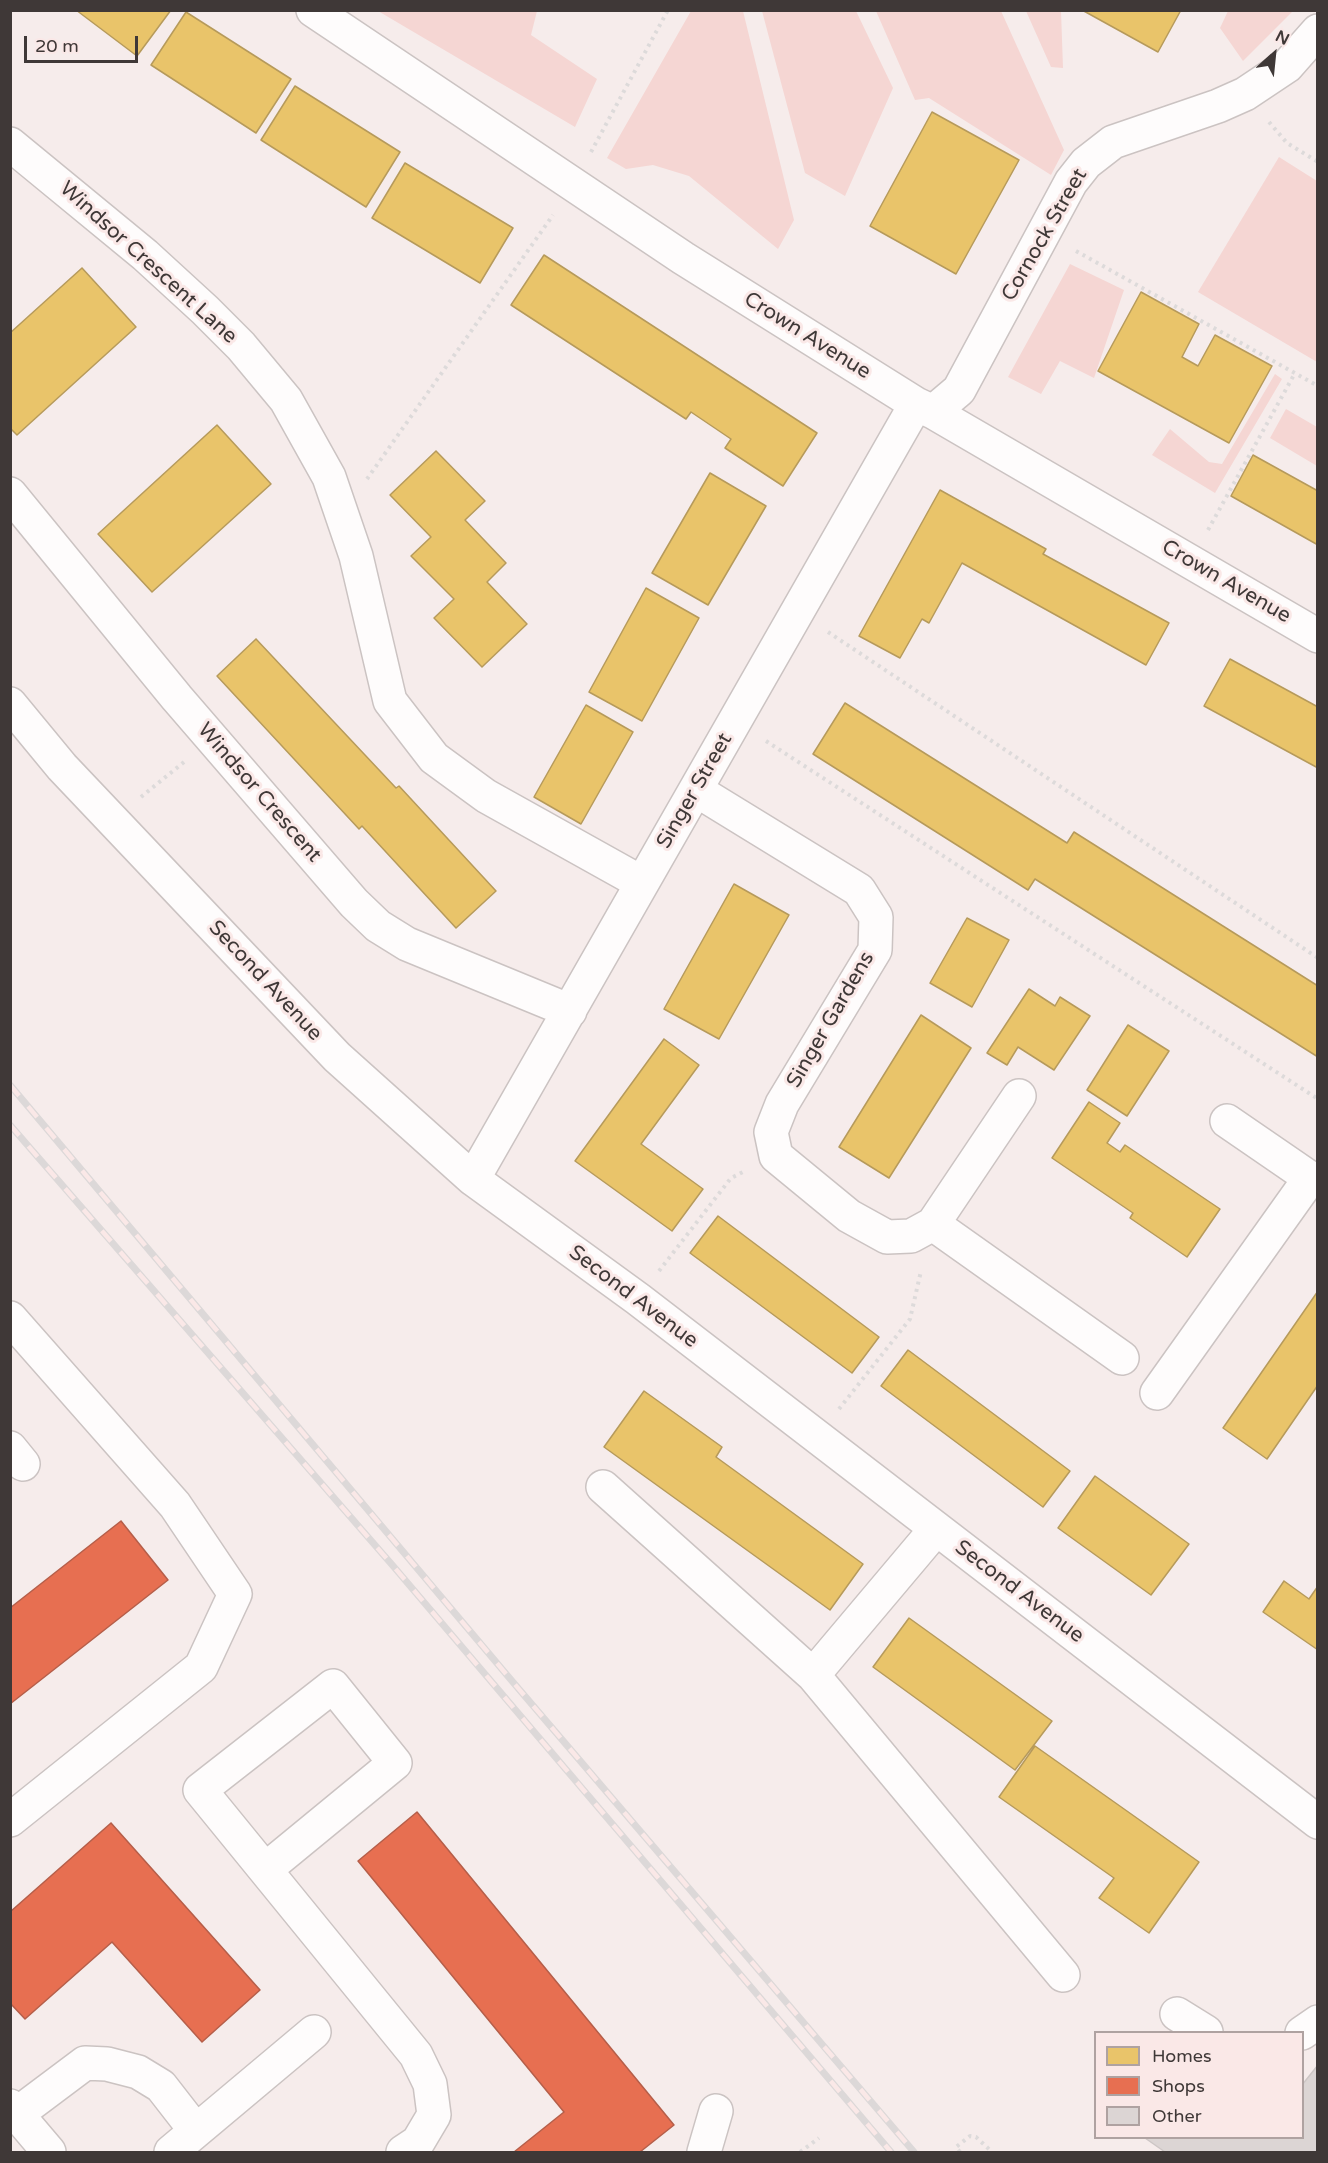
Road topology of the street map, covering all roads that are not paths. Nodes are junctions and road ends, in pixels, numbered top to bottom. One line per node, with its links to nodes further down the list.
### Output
1 (313, 10): 4 (street, Crown Avenue)
2 (1317, 31): 4 (street, Cornock Street)
3 (10, 144): 9 (street, Windsor Crescent Lane)
4 (925, 408): 6 (street, Crown Avenue); 8 (street, Singer Street)
5 (10, 494): 10 (street, Windsor Crescent)
6 (1317, 636)
7 (10, 704): 14 (street, Second Avenue)
8 (696, 790): 9 (street, Singer Street); 15 (street, Singer Gardens)
9 (642, 883): 10 (street, Singer Street)
10 (570, 1011): 14 (street, Singer Street)
11 (1019, 1096): 15 (street)
12 (1227, 1121): 13 (street)
13 (1315, 1176): 18 (street)
14 (473, 1179): 20 (street, Second Avenue)
15 (933, 1224): 17 (street)
16 (10, 1318): 22 (street)
17 (1122, 1358)
18 (1157, 1393)
19 (603, 1487): 21 (street)
20 (936, 1529): 21 (street); 23 (street, Second Avenue)
21 (813, 1675): 25 (street)
22 (10, 1820)
23 (1317, 1822)
24 (266, 1869): 24 (street); 36 (street)
25 (1063, 1976)
26 (1177, 2014): 28 (street)
27 (1317, 2022): 30 (street)
28 (1204, 2031)
29 (314, 2032): 33 (street)
30 (1304, 2032)
31 (14, 2110): 33 (street); 34 (street)
32 (716, 2110): 37 (street)
33 (196, 2131): 35 (street)
34 (49, 2152)
35 (171, 2152)
36 (403, 2152)
37 (704, 2152)

